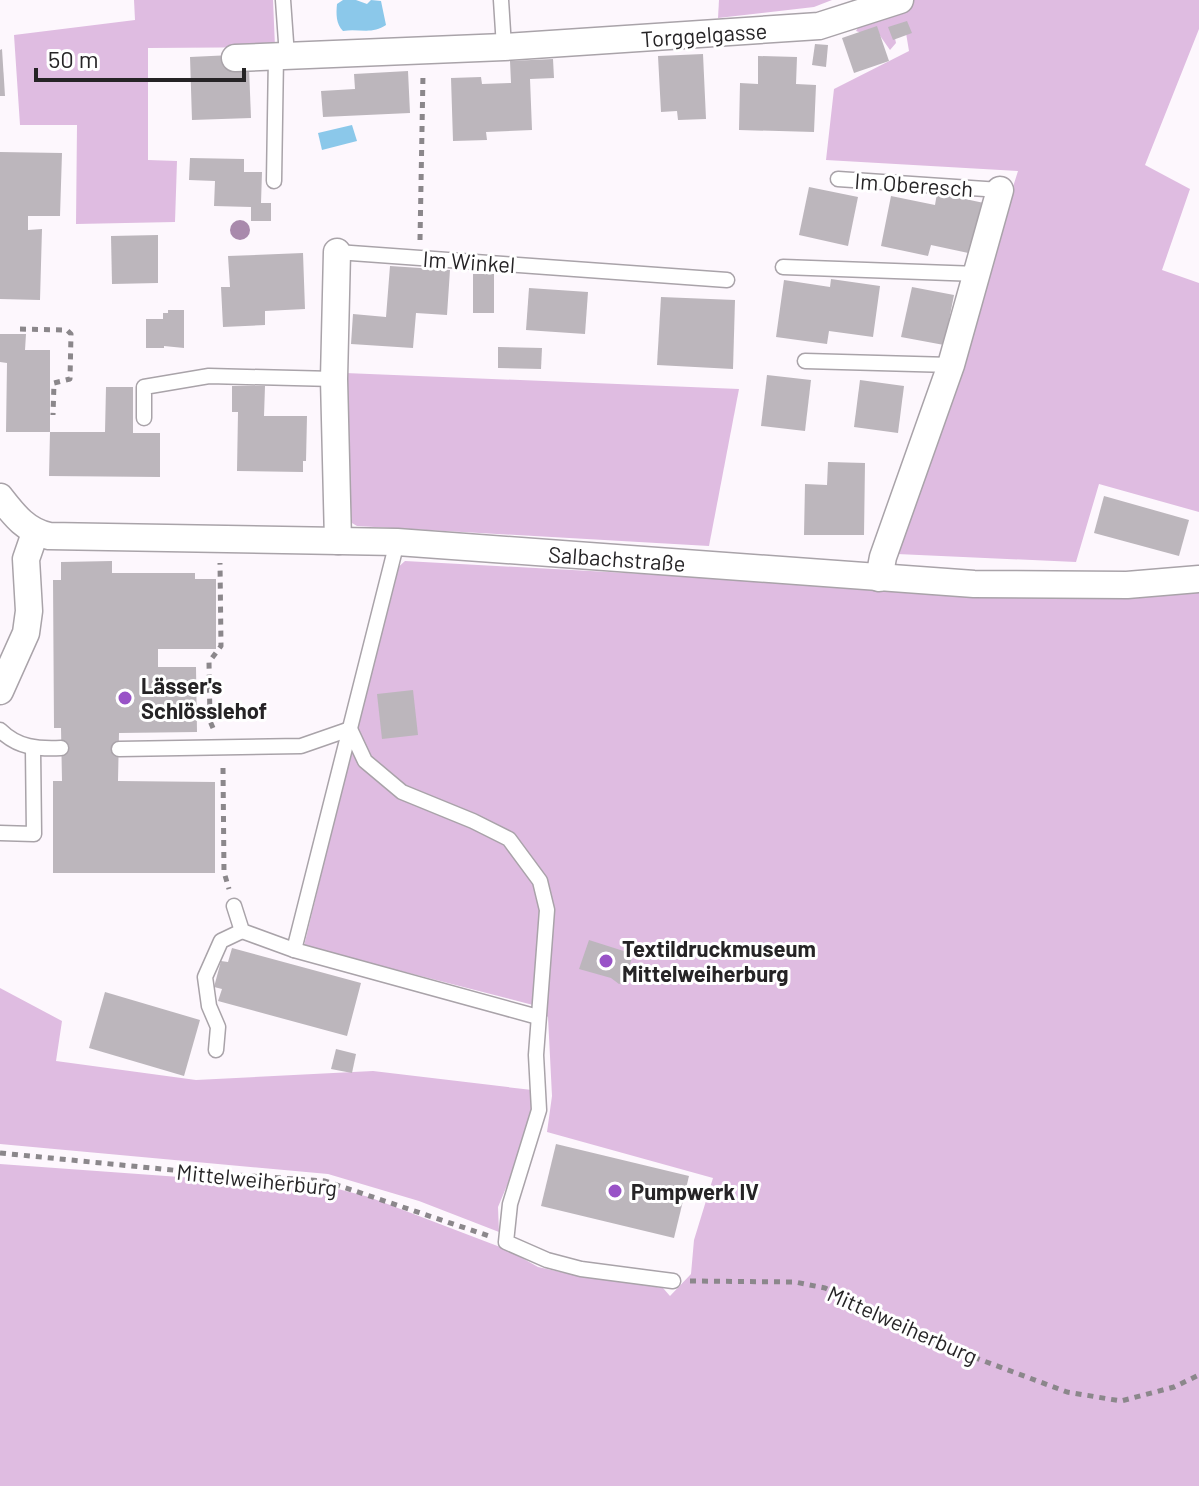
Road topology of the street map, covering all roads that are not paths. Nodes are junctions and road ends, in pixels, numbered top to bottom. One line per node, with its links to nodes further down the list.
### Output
1 (283, 0): 5 (lane)
2 (501, 0): 4 (lane)
3 (900, 0): 4 (street, Torggelgasse)
4 (504, 47): 5 (street, Torggelgasse)
5 (282, 56): 6 (street, Torggelgasse); 8 (lane)
6 (235, 58)
7 (838, 179): 9 (lane, Im Oberesch)
8 (274, 181)
9 (1000, 190): 12 (street, Im Oberesch)
10 (337, 252): 13 (lane, Im Winkel); 16 (street, Im Winkel)
11 (783, 267): 12 (lane)
12 (978, 274): 15 (street, Im Oberesch)
13 (727, 280)
14 (805, 361): 15 (lane)
15 (951, 365): 22 (street, Im Oberesch)
16 (334, 379): 17 (lane); 20 (street, Im Winkel)
17 (144, 418)
18 (0, 497): 19 (street)
19 (35, 533): 20 (street, Salbachstraße); 24 (street)
20 (338, 541): 21 (street, Salbachstraße)
21 (397, 542): 22 (street, Salbachstraße); 25 (lane)
22 (879, 578): 23 (street, Salbachstraße)
23 (1199, 579)
24 (0, 691)
25 (350, 729): 29 (lane); 33 (lane); 34 (lane)
26 (0, 730): 28 (lane)
27 (61, 748): 28 (lane)
28 (33, 749): 30 (lane)
29 (119, 749)
30 (0, 833)
31 (234, 906): 32 (lane)
32 (242, 931): 33 (lane); 35 (lane)
33 (294, 950): 34 (lane)
34 (538, 1017): 36 (lane)
35 (216, 1050)
36 (673, 1281)

